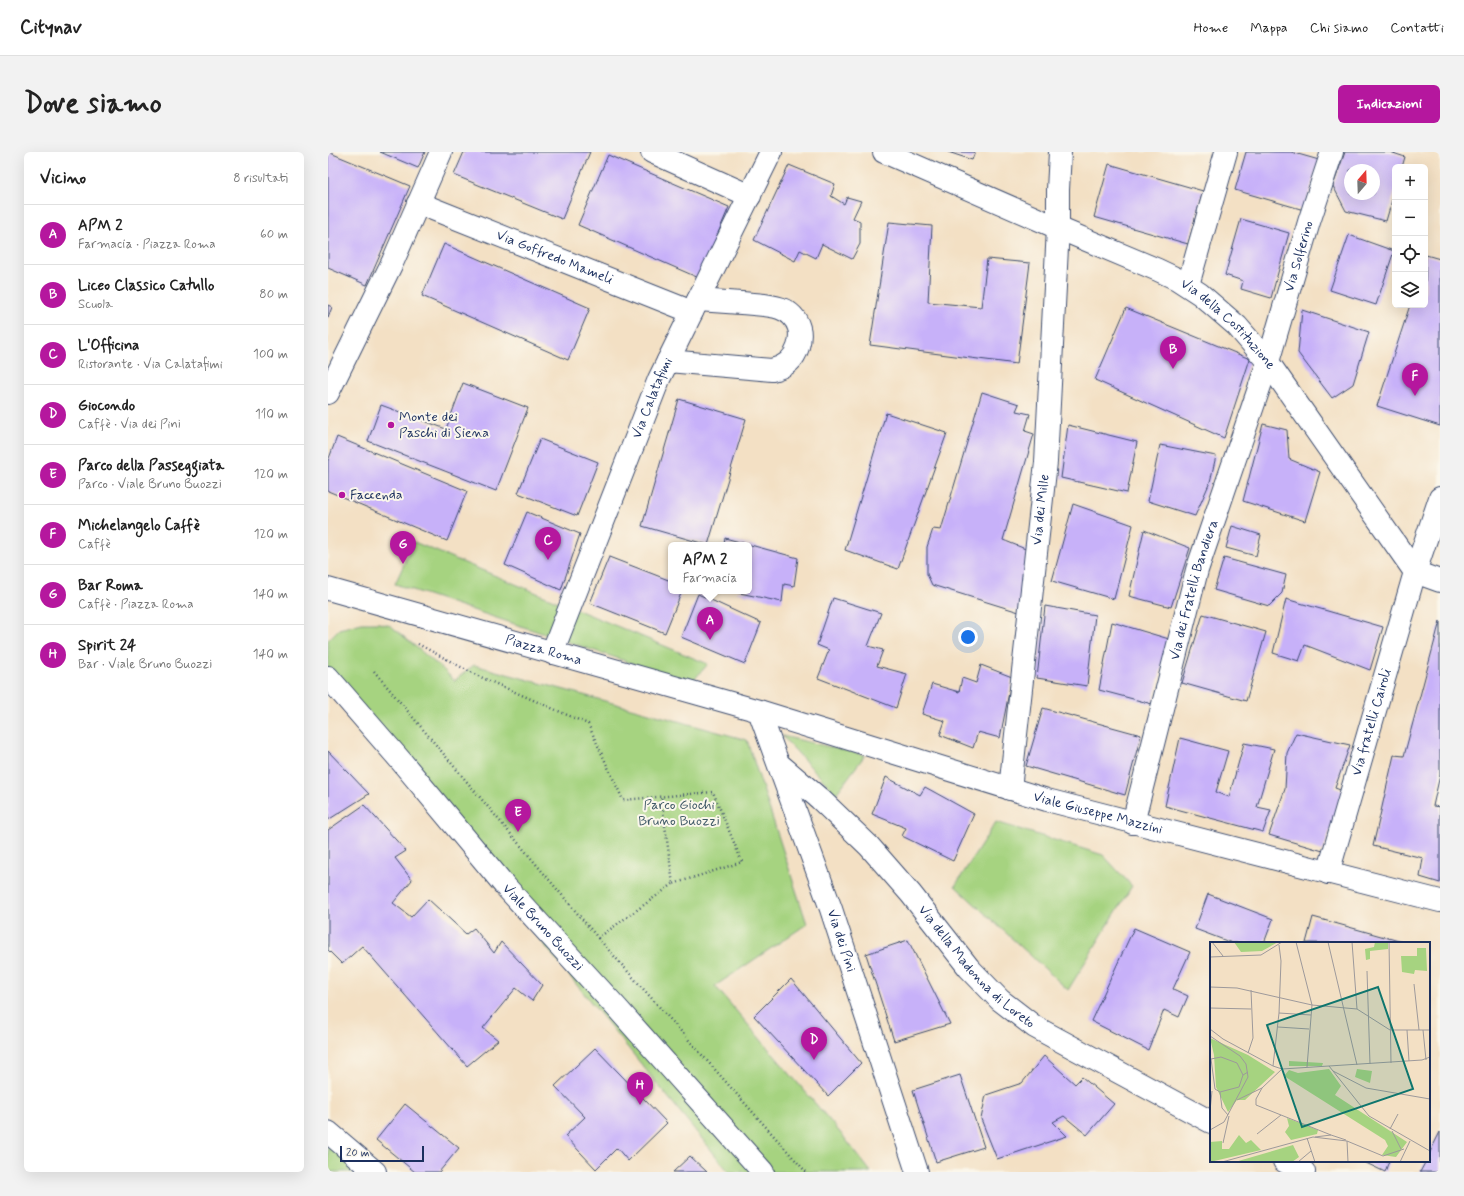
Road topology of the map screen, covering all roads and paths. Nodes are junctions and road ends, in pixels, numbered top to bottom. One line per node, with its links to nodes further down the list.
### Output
1 (441, 152): 9 (street)
2 (652, 152): 8 (street)
3 (771, 152): 8 (street, Via Calatafimi)
4 (884, 152): 10 (street, Via della Costituzione)
5 (1060, 152): 10 (street, Via dei Mille)
6 (1226, 152): 11 (street)
7 (1332, 152): 14 (street, Via Solferino)
8 (750, 196): 12 (street, Via Calatafimi)
9 (418, 203): 12 (street, Via Goffredo Mameli); 15 (street)
10 (1058, 228): 11 (street, Via della Costituzione); 26 (street, Via dei Mille)
11 (1188, 285): 14 (street, Via della Costituzione)
12 (695, 306): 13 (street, Via Calatafimi); 13 (street, Via Goffredo Mameli)
13 (668, 361): 21 (street, Via Calatafimi)
14 (1268, 362): 17 (street, Via della Costituzione); 28 (street, Via dei Fratelli Bandiera)
15 (328, 393)
16 (1440, 498): 17 (street)
17 (1415, 572): 18 (street); 29 (street, Via fratelli Cairoli)
18 (1440, 581)
19 (328, 589): 21 (street, Piazza Roma)
20 (418, 644): 27 (path)
21 (552, 653): 24 (street, Piazza Roma)
22 (374, 671): 32 (path)
23 (328, 677): 37 (street, Viale Bruno Buozzi)
24 (759, 711): 25 (street, Via dei Pini); 26 (street, Viale Giuseppe Mazzini)
25 (779, 764): 33 (street, Via della Madonna di Loreto); 39 (street, Via dei Pini)
26 (1010, 790): 28 (street, Viale Giuseppe Mazzini)
27 (661, 796): 30 (path); 30 (path)
28 (1133, 823): 29 (street, Viale Giuseppe Mazzini)
29 (1328, 873): 31 (street, Viale Giuseppe Mazzini)
30 (673, 884): 32 (path)
31 (1440, 901)
32 (598, 938): 38 (path)
33 (1210, 1121)
34 (328, 1132): 36 (street)
35 (1286, 1162): 40 (street)
36 (375, 1172)
37 (763, 1172)
38 (806, 1172)
39 (917, 1172)
40 (1304, 1172)

